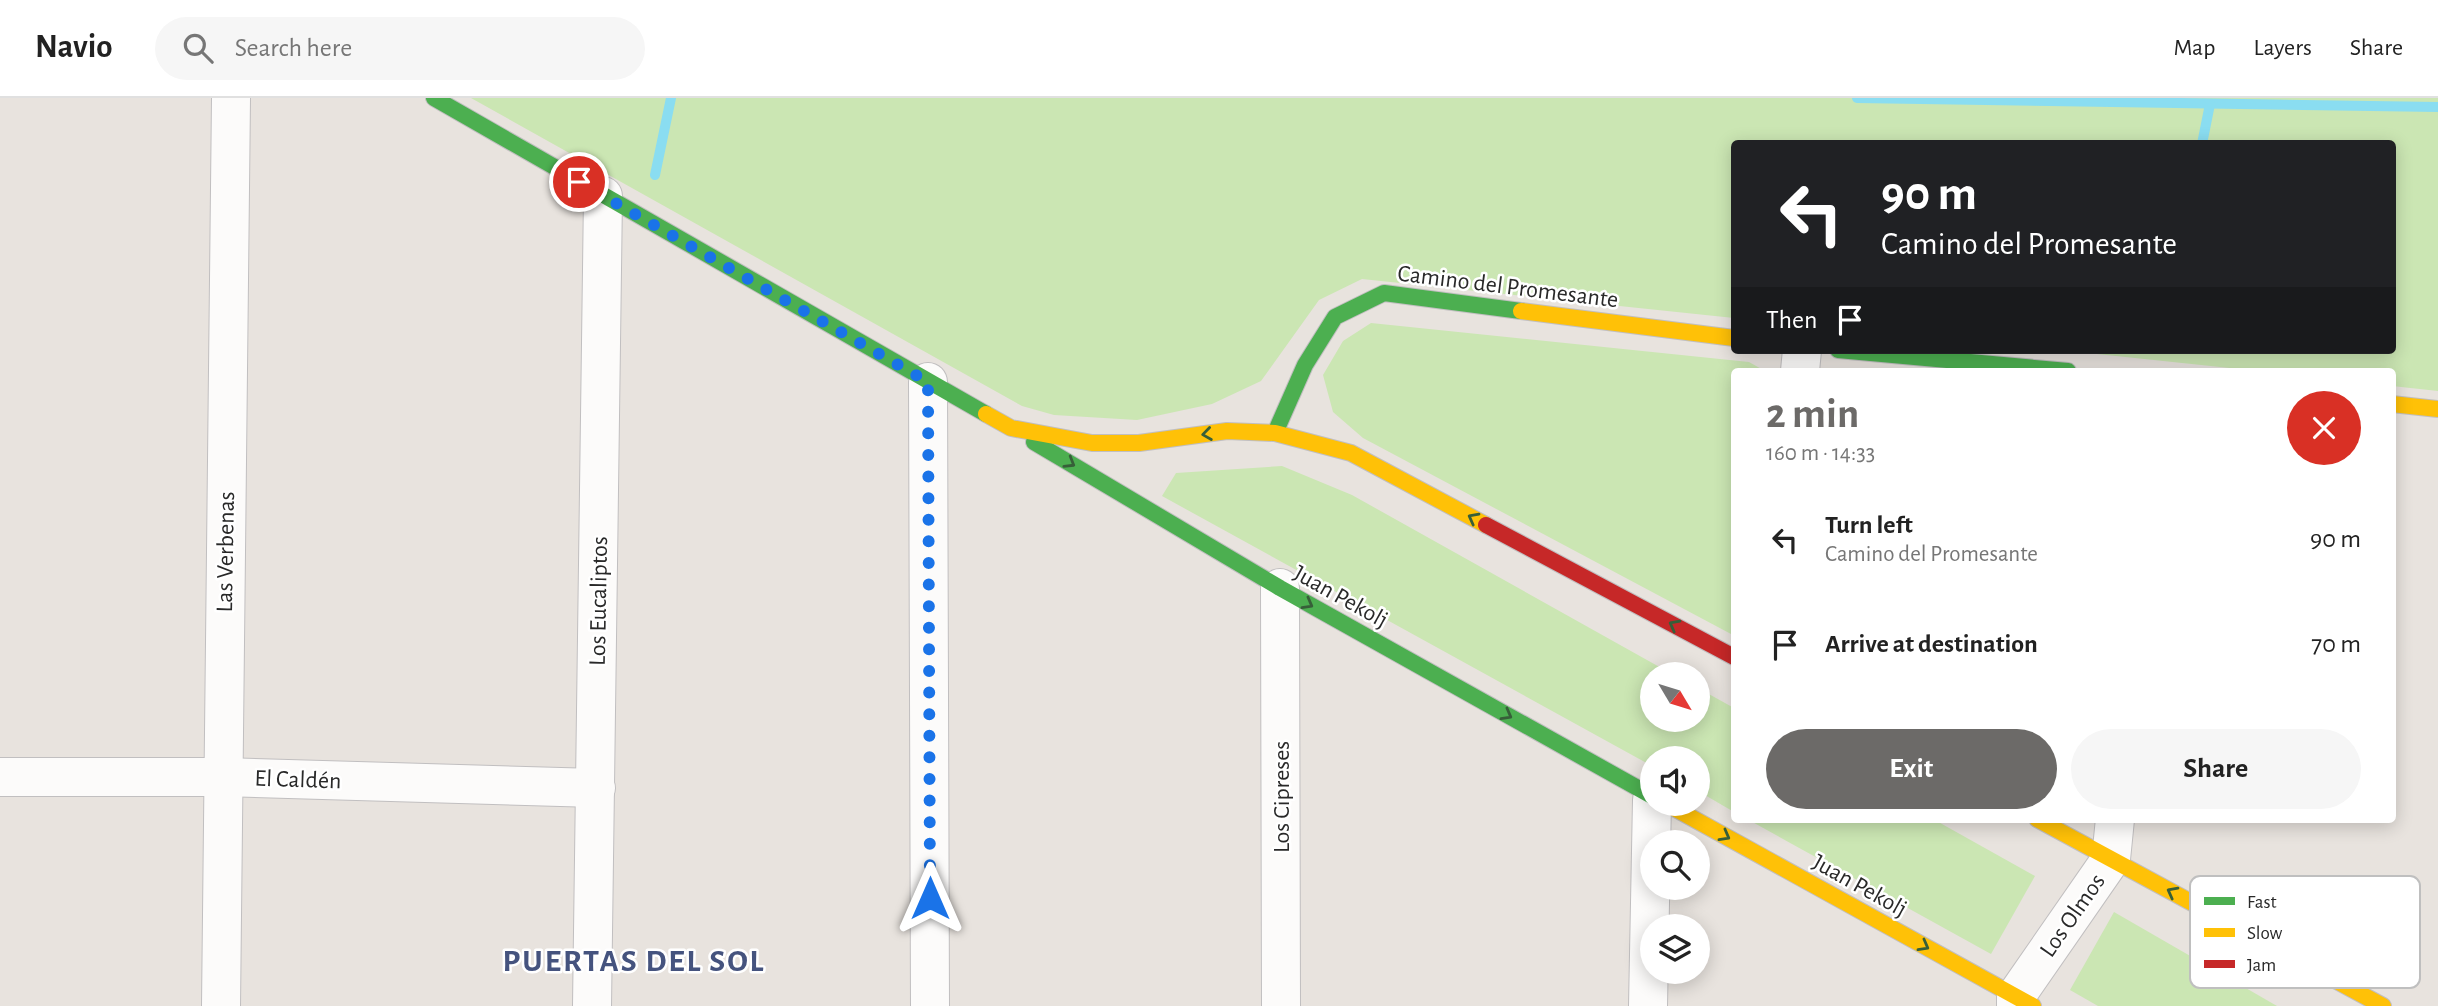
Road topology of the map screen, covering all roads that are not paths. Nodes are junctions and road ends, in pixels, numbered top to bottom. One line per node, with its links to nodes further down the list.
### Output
1 (231, 98): 15 (street, Las Verbenas)
2 (434, 98): 3 (street)
3 (603, 196): 7 (street); 16 (street, Los Eucaliptos)
4 (1731, 338): 11 (street, Camino del Promesante)
5 (1882, 354): 6 (street)
6 (2035, 368)
7 (928, 382): 10 (street); 28 (street)
8 (2396, 404): 9 (street)
9 (2438, 409)
10 (1011, 428): 11 (street, one-way to 10); 12 (street, Juan Pekolj, one-way to 12)
11 (1275, 433): 13 (street, one-way to 11)
12 (1280, 588): 17 (street, Juan Pekolj, one-way to 17); 29 (street, Los Cipreses)
13 (1731, 655)
14 (0, 777): 15 (street, El Caldén)
15 (222, 777): 16 (street, El Caldén); 26 (street, Las Verbenas)
16 (596, 788): 27 (street, Los Eucaliptos)
17 (1640, 791)
18 (1652, 816): 30 (street)
19 (1688, 816): 25 (street, Juan Pekolj, one-way to 25)
20 (2044, 823): 22 (street)
21 (2115, 823): 22 (street, Los Olmos)
22 (2111, 859): 23 (street, one-way to 22); 25 (street, Los Olmos)
23 (2190, 902)
24 (2350, 988): 31 (street, one-way to 24)
25 (2022, 1003)
26 (221, 1006)
27 (592, 1006)
28 (930, 1006)
29 (1281, 1006)
30 (1647, 1006)
31 (2383, 1006)

